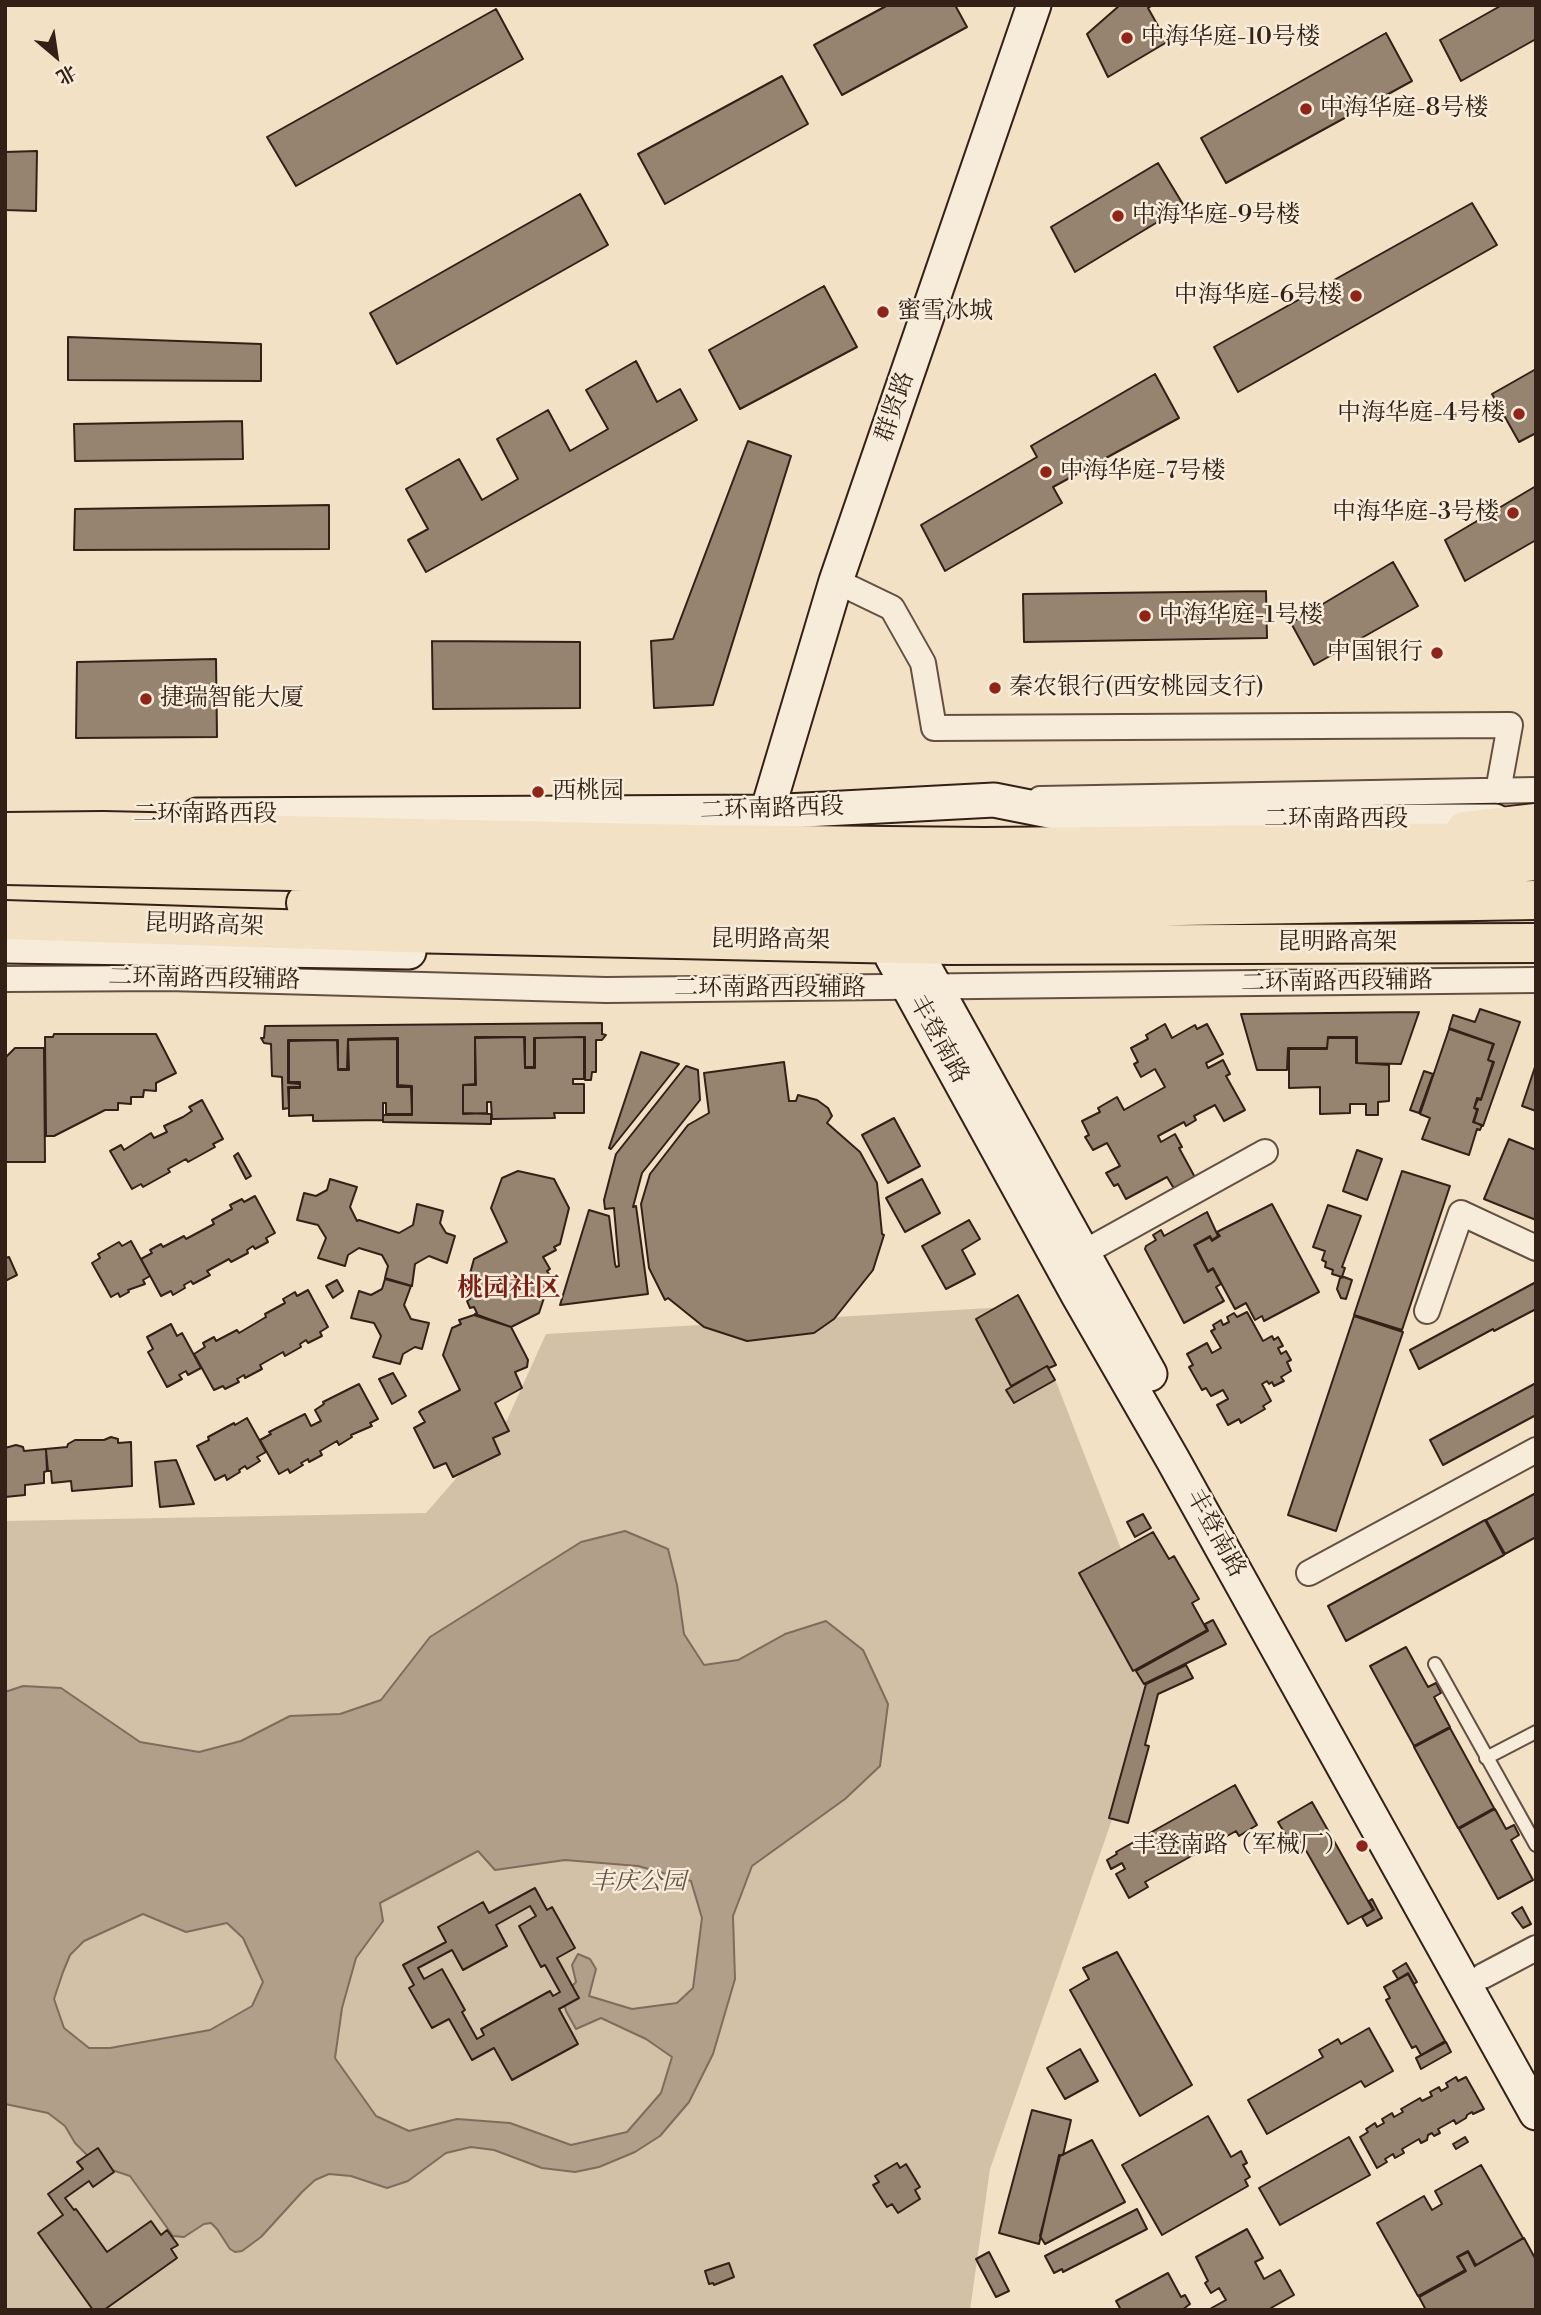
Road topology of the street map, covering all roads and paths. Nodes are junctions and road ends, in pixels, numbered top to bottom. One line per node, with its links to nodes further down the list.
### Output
1 (1034, 5): 2 (street, 群贤路)
2 (836, 581): 4 (street); 6 (street, 群贤路)
3 (1536, 790): 4 (street)
4 (1498, 791): 5 (street)
5 (994, 800): 6 (street, 二环南路西段); 8 (street, 二环南路西段)
6 (767, 812): 7 (street, 二环南路西段)
7 (5, 817)
8 (1536, 823): 10 (highway)
9 (5, 832): 10 (highway)
10 (1360, 842): 11 (highway)
11 (1536, 842)
12 (1536, 861): 14 (highway)
13 (5, 865): 14 (highway)
14 (1418, 887): 15 (highway); 16 (highway)
15 (5, 896)
16 (1536, 900)
17 (5, 920): 18 (highway, 昆明路高架)
18 (1536, 945): 20 (street)
19 (5, 946): 20 (street)
20 (905, 956): 23 (street, 丰登南路)
21 (5, 979): 23 (street, 二环南路西段辅路)
22 (1536, 980): 23 (street, 二环南路西段辅路)
23 (922, 987): 26 (street, 丰登南路); 37 (street, 丰登南路)
24 (1265, 1152): 26 (street)
25 (1536, 1248): 27 (street)
26 (1083, 1253): 35 (street, 丰登南路)
27 (1427, 1311)
28 (1536, 1450): 29 (street)
29 (1309, 1573)
30 (1435, 1664): 32 (lane)
31 (1536, 1732): 32 (lane)
32 (1486, 1758): 33 (lane)
33 (1536, 1845)
34 (1536, 1948): 35 (street)
35 (1483, 1976): 36 (street, 丰登南路)
36 (1536, 2071)
37 (1536, 2113)

